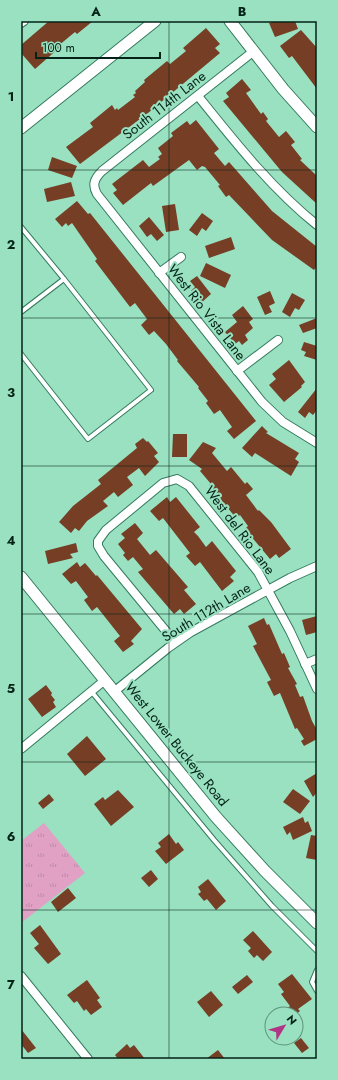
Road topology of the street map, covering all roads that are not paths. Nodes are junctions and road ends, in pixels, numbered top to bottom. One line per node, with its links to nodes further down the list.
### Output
1 (24, 21): 4 (street)
2 (155, 21): 8 (main road)
3 (230, 21): 5 (main road)
4 (21, 23)
5 (254, 51): 6 (street, South 114th Lane); 7 (main road)
6 (198, 96): 9 (street, South 114th Lane); 10 (street)
7 (317, 127)
8 (21, 128)
9 (94, 182): 13 (street, West Rio Vista Lane)
10 (317, 225)
11 (21, 227): 14 (lane)
12 (181, 257): 13 (street)
13 (159, 273): 18 (street, West Rio Vista Lane)
14 (64, 279): 15 (lane); 17 (lane)
15 (21, 312)
16 (278, 340): 18 (street)
17 (21, 354)
18 (237, 371): 19 (street, West Rio Vista Lane)
19 (317, 443)
20 (317, 566): 22 (street, South 112th Lane)
21 (21, 577): 26 (main road, West Lower Buckeye Road)
22 (268, 590): 23 (street, South 112th Lane); 23 (street, West del Rio Lane); 25 (street, West del Rio Lane)
23 (175, 642): 28 (street, South 112th Lane)
24 (317, 659): 25 (street)
25 (305, 664): 27 (street, West del Rio Lane)
26 (105, 680): 28 (main road, West Lower Buckeye Road); 29 (street)
27 (317, 690)
28 (115, 691): 31 (main road, West Lower Buckeye Road)
29 (91, 692): 30 (street); 32 (lane)
30 (21, 749)
31 (317, 923)
32 (317, 951)
33 (317, 970): 35 (lane)
34 (21, 976): 36 (street)
35 (317, 991)
36 (88, 1059)

